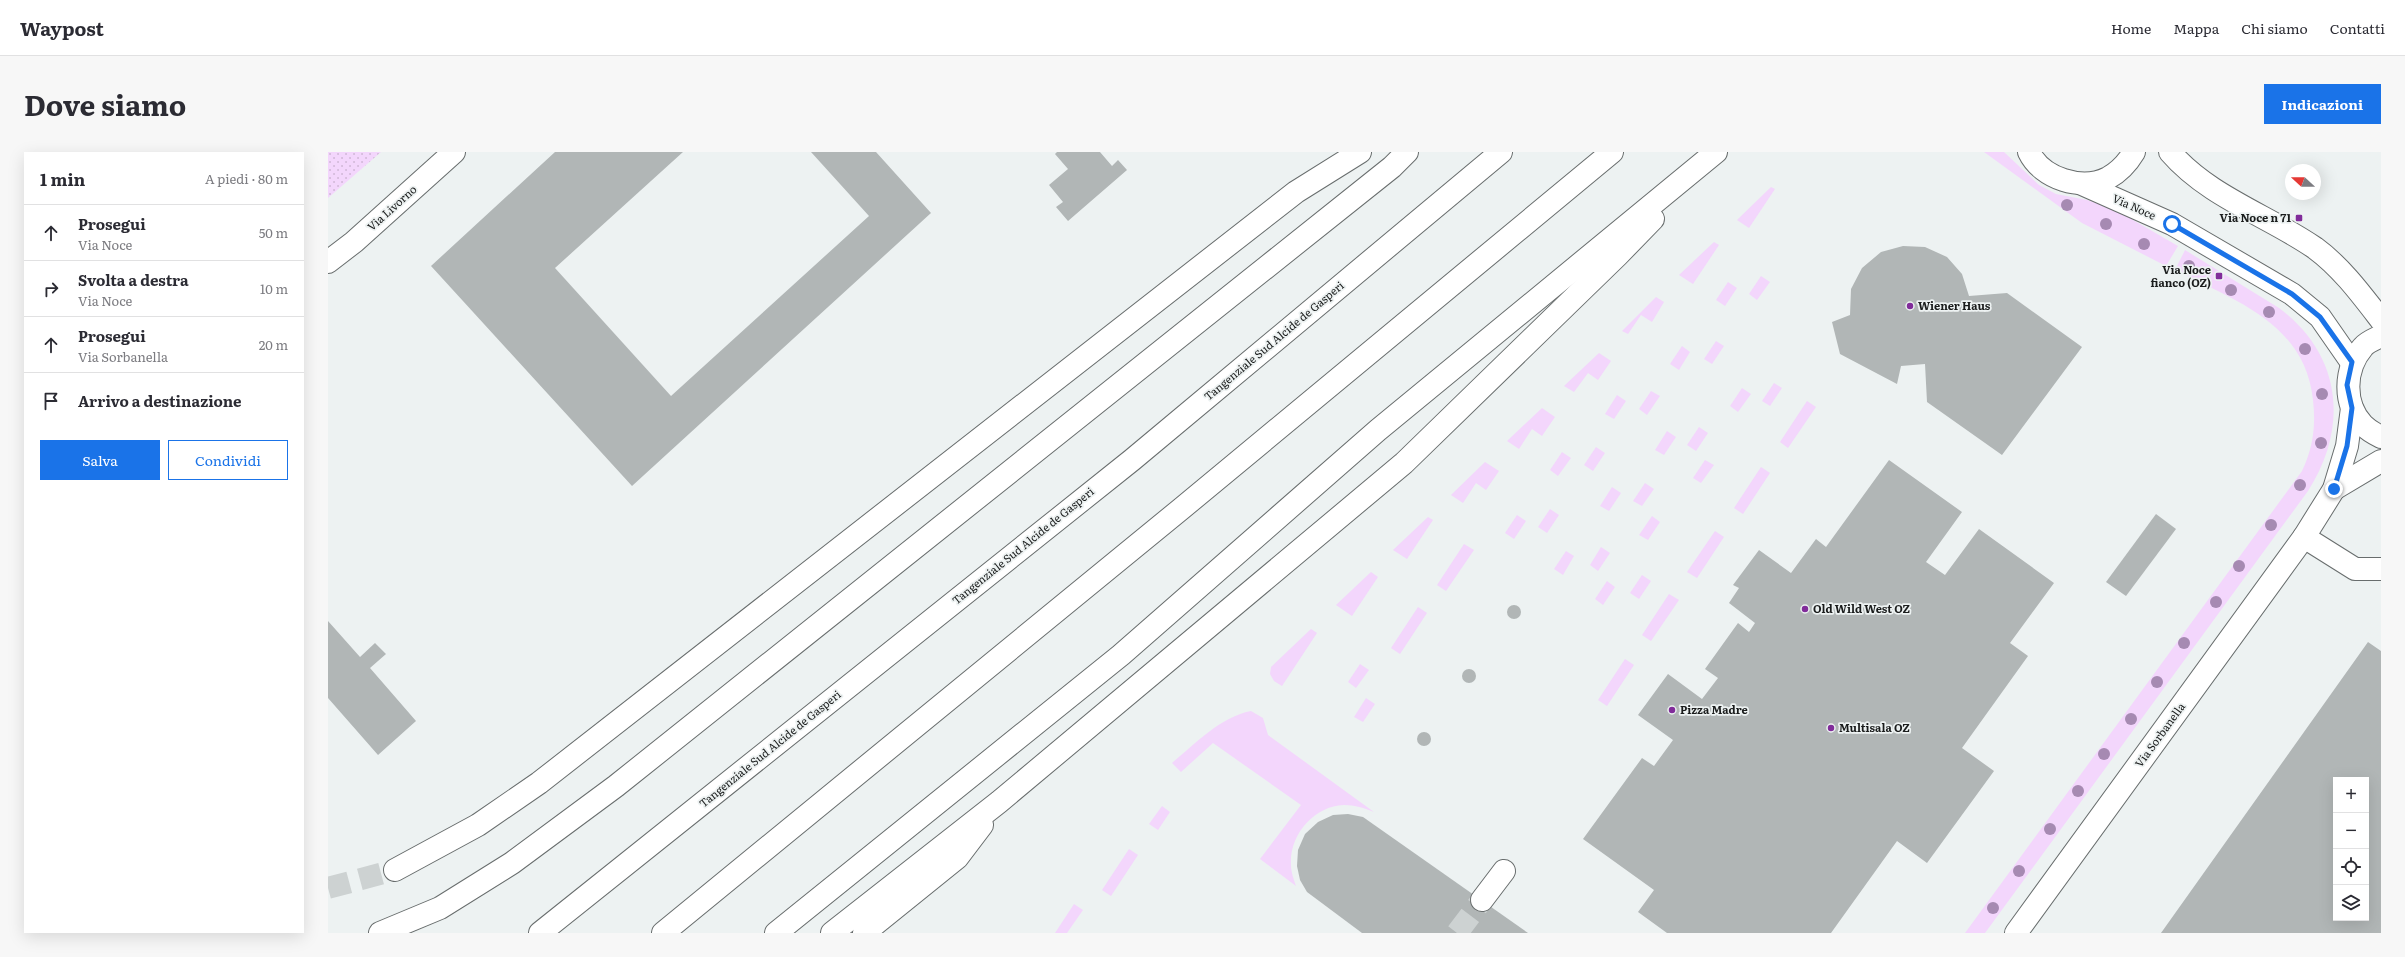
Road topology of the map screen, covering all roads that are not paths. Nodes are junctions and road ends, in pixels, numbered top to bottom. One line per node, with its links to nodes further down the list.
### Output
1 (454, 152): 11 (main road, Via Livorno)
2 (1360, 152): 22 (main road)
3 (1407, 152): 25 (main road)
4 (1501, 152): 26 (main road, Tangenziale Sud Alcide de Gasperi)
5 (1612, 152): 27 (main road)
6 (1716, 152): 21 (main road); 28 (main road)
7 (2030, 152): 10 (main road)
8 (2134, 152): 10 (main road)
9 (2170, 152): 12 (main road)
10 (2082, 184): 14 (main road, Via Noce)
11 (328, 262)
12 (2381, 320)
13 (2381, 336): 14 (main road)
14 (2352, 362): 15 (main road)
15 (2352, 408): 16 (main road); 18 (main road, Via Sorbanella)
16 (2381, 437)
17 (2381, 461): 18 (main road, Via Sorbanella)
18 (2334, 489): 19 (main road, Via Sorbanella)
19 (2304, 537): 20 (main road); 31 (main road, Via Sorbanella)
20 (2381, 569)
21 (999, 802): 29 (main road); 30 (main road)
22 (395, 870)
23 (1504, 871): 24 (main road)
24 (1482, 900)
25 (380, 933)
26 (540, 933)
27 (663, 933)
28 (776, 933)
29 (832, 933)
30 (864, 933)
31 (2016, 933)

